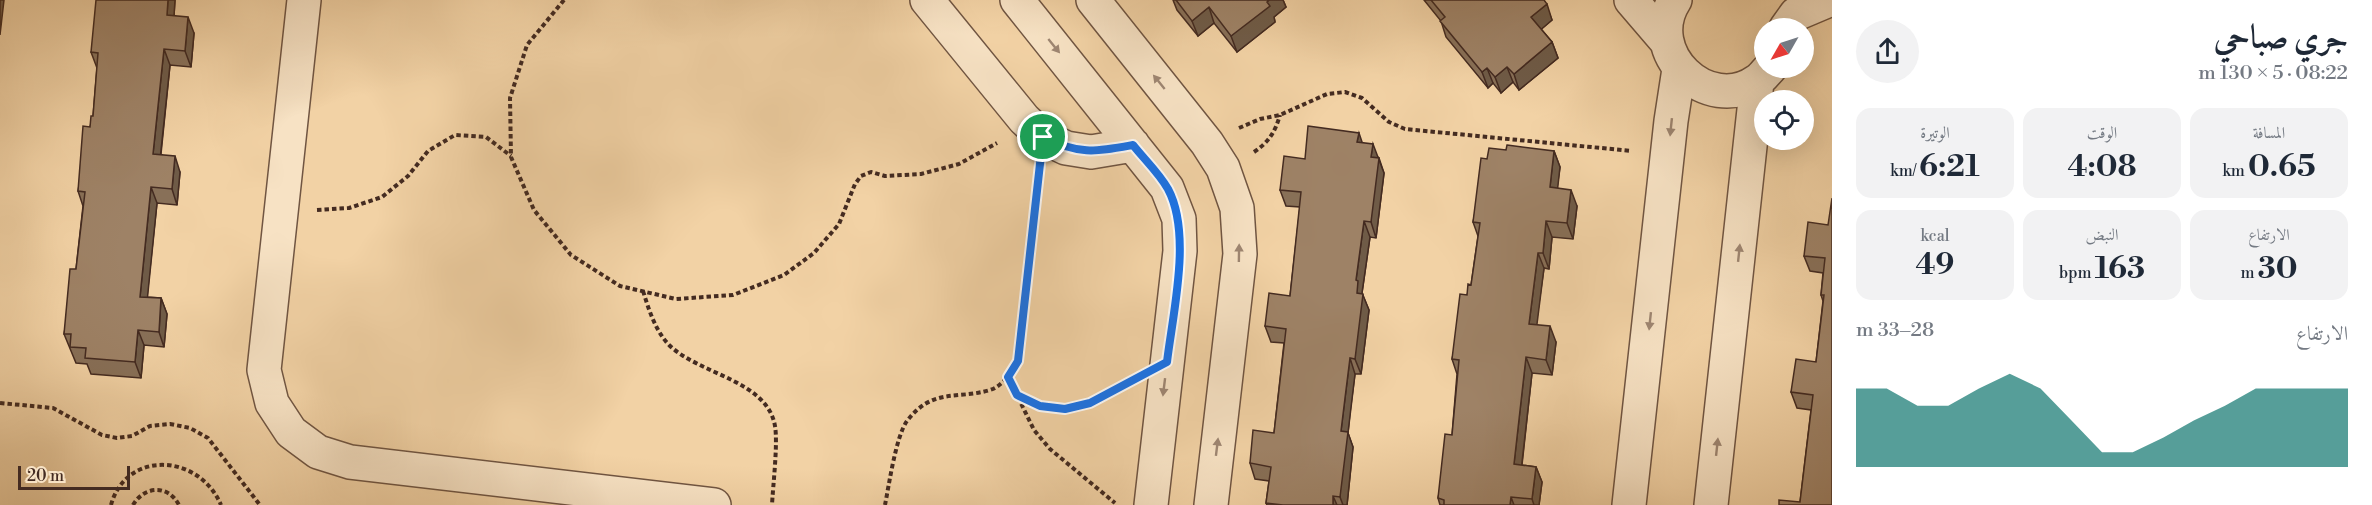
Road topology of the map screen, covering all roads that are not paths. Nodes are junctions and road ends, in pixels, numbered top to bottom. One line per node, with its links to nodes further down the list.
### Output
1 (304, 0): 15 (street)
2 (927, 0): 14 (street)
3 (1017, 0): 14 (street, one-way to 14)
4 (1093, 0): 17 (street, one-way to 4)
5 (1631, 0): 11 (street)
6 (1675, 0): 11 (street)
7 (1774, 0): 9 (street)
8 (1829, 0): 10 (street)
9 (1782, 18)
10 (1793, 18)
11 (1673, 55): 12 (street); 18 (street, one-way to 18)
12 (1757, 78)
13 (1763, 78): 19 (street, one-way to 13)
14 (1133, 145): 16 (street, one-way to 16)
15 (714, 505)
16 (1151, 505)
17 (1211, 505)
18 (1629, 505)
19 (1711, 505)

